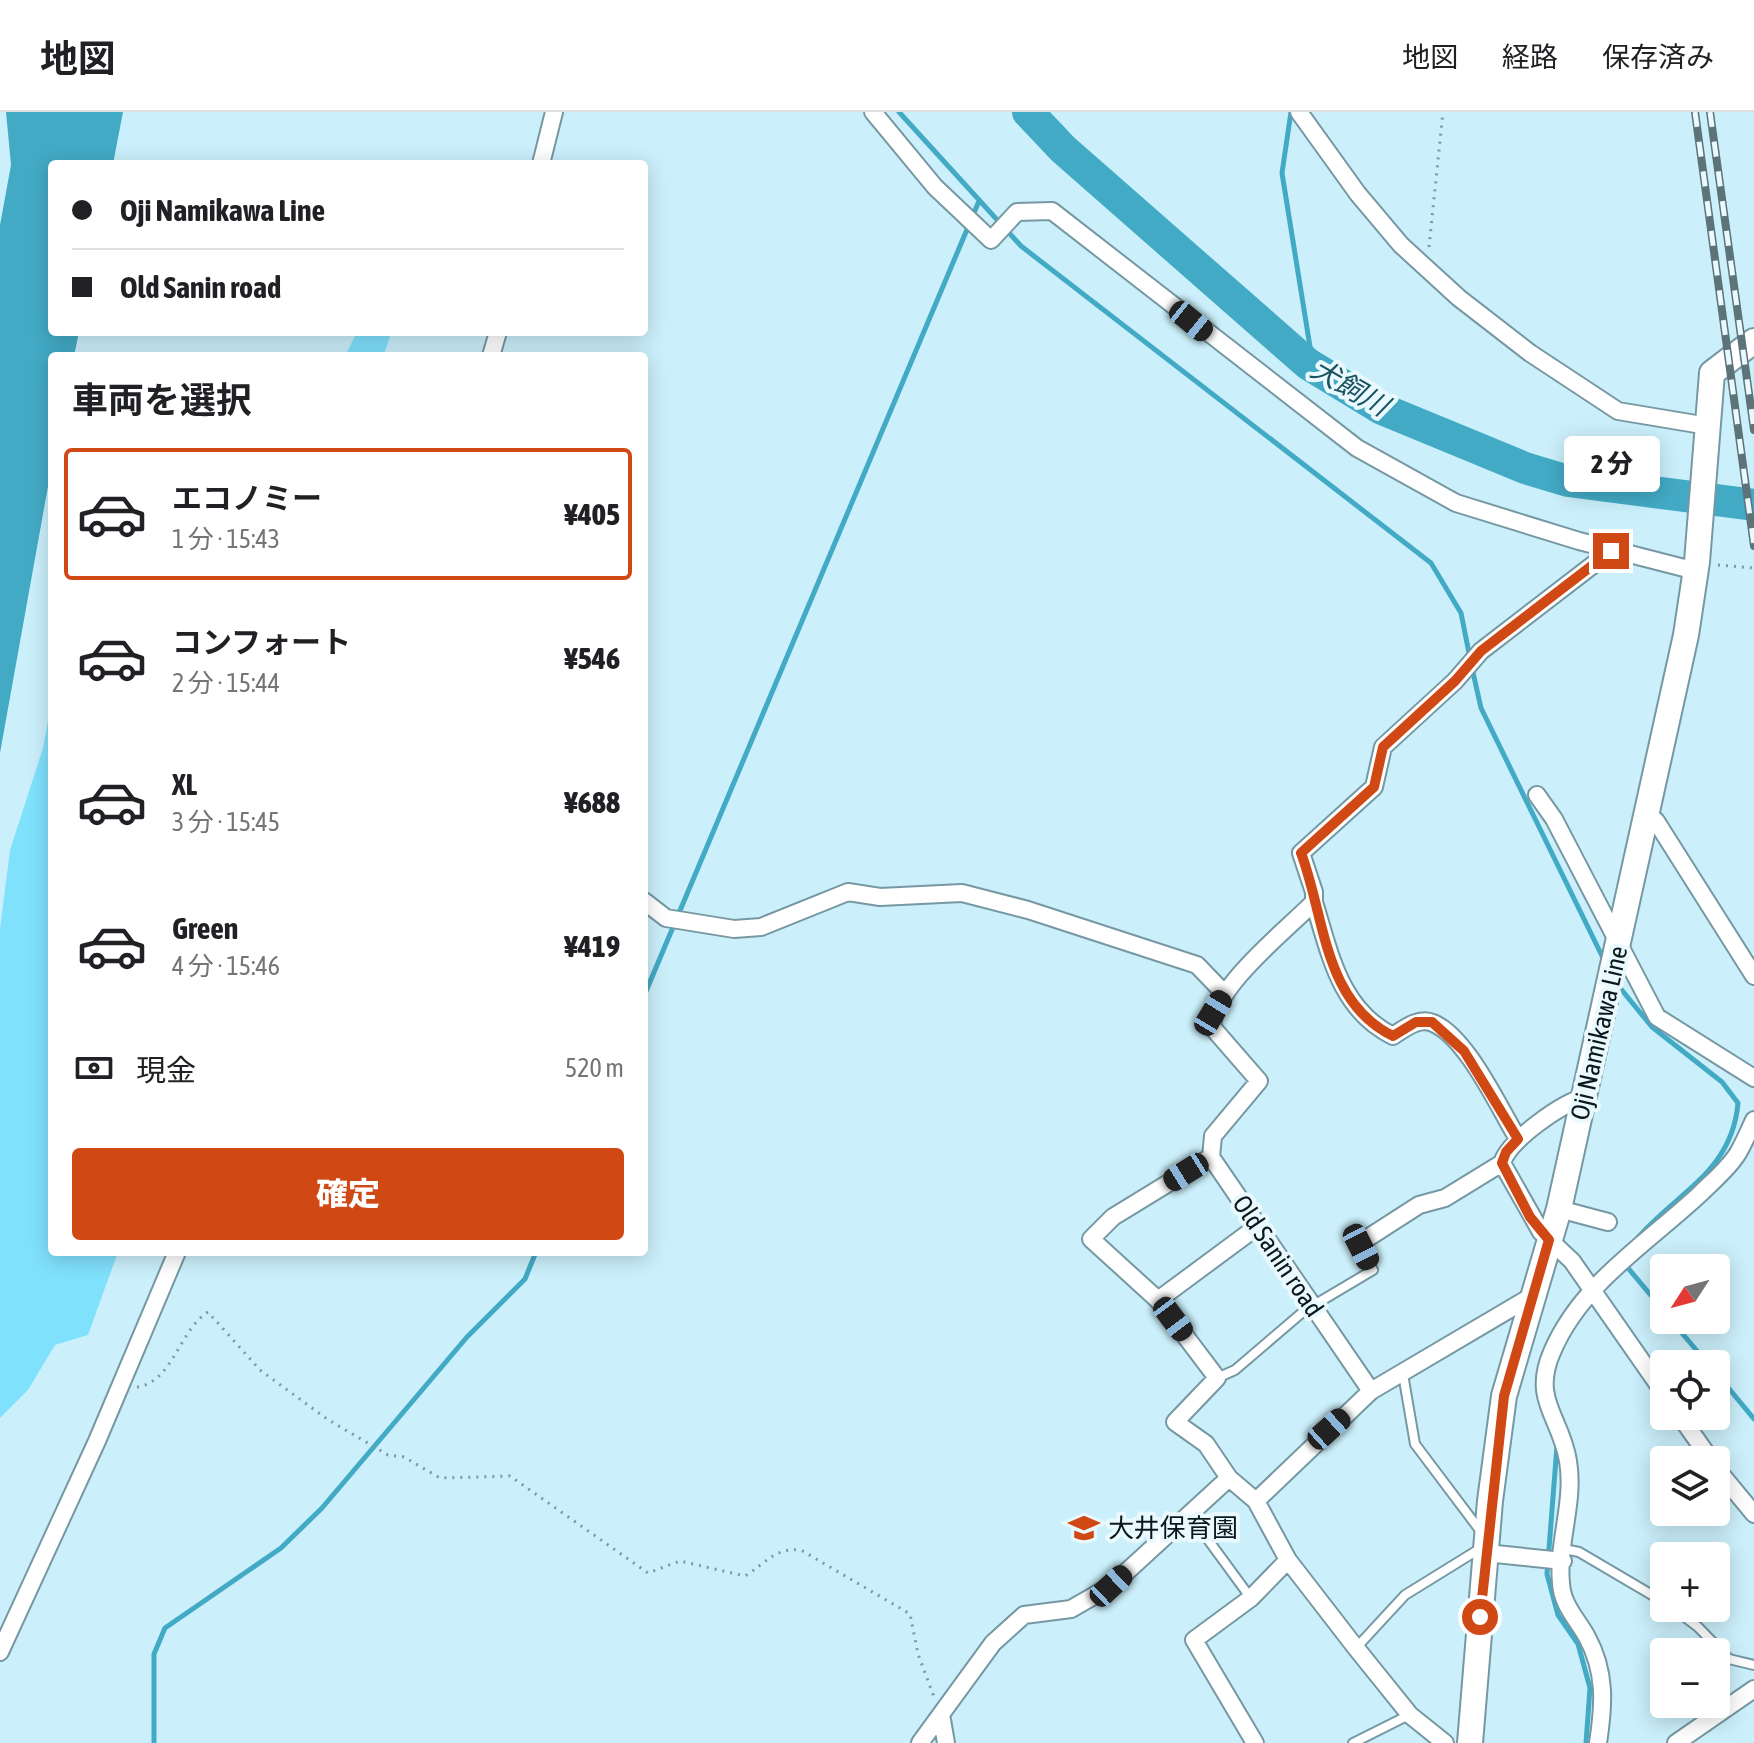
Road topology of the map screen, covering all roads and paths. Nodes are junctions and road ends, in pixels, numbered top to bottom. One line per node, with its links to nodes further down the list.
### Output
1 (554, 112): 5 (street)
2 (873, 112): 9 (street)
3 (1299, 112): 8 (street)
4 (1443, 112): 6 (path)
5 (542, 160)
6 (1429, 250)
7 (1754, 341): 8 (main road, Oji Namikawa Line)
8 (1707, 433): 10 (main road, Oji Namikawa Line)
9 (1611, 551): 10 (street); 14 (street)
10 (1696, 567): 11 (path); 13 (main road, Oji Namikawa Line)
11 (1754, 568)
12 (1537, 795): 16 (street)
13 (1647, 814): 16 (main road, Oji Namikawa Line); 17 (street)
14 (1314, 902): 18 (street); 22 (street)
15 (648, 904): 18 (street)
16 (1618, 947): 19 (street); 20 (main road, Oji Namikawa Line)
17 (1754, 976)
18 (1224, 993): 23 (street)
19 (1754, 1078)
20 (1585, 1097): 22 (street); 25 (main road, Oji Namikawa Line)
21 (1754, 1120): 31 (street)
22 (1518, 1139): 24 (street)
23 (1211, 1157): 27 (street, Old Sanin road); 33 (street)
24 (1502, 1163): 28 (street); 29 (street)
25 (1559, 1209): 26 (street); 28 (main road, Oji Namikawa Line)
26 (1608, 1222)
27 (1258, 1226): 33 (street); 34 (street, Old Sanin road)
28 (1549, 1240): 31 (street); 32 (main road, Oji Namikawa Line)
29 (1363, 1241): 34 (lane)
30 (175, 1256): 38 (street)
31 (1593, 1291): 35 (street); 46 (street)
32 (1532, 1296): 36 (street); 45 (main road, Oji Namikawa Line)
33 (1158, 1300): 37 (street)
34 (1313, 1307): 37 (lane); 39 (street, Old Sanin road)
35 (1650, 1373)
36 (1403, 1374): 39 (street); 45 (lane)
37 (1217, 1378): 40 (street)
38 (121, 1384): 52 (street); 55 (path)
39 (1371, 1391): 42 (street)
40 (1229, 1478): 42 (street); 43 (street)
41 (1730, 1485): 44 (street)
42 (1256, 1501): 47 (street)
43 (1189, 1514): 49 (lane); 55 (street)
44 (1754, 1514)
45 (1486, 1547): 46 (street); 51 (lane); 62 (main road, Oji Namikawa Line)
46 (1563, 1555): 48 (lane); 63 (street)
47 (1288, 1560): 49 (street); 51 (street)
48 (1650, 1594)
49 (1251, 1598): 59 (street)
50 (1691, 1622): 53 (lane)
51 (1356, 1648): 56 (street)
52 (0, 1652)
53 (1754, 1665)
54 (1754, 1689): 64 (street)
55 (941, 1714): 57 (street); 58 (street)
56 (1410, 1715): 60 (lane); 61 (street)
57 (920, 1743)
58 (946, 1743)
59 (1255, 1743)
60 (1353, 1743)
61 (1445, 1743)
62 (1470, 1743)
63 (1598, 1743)
64 (1676, 1743)

